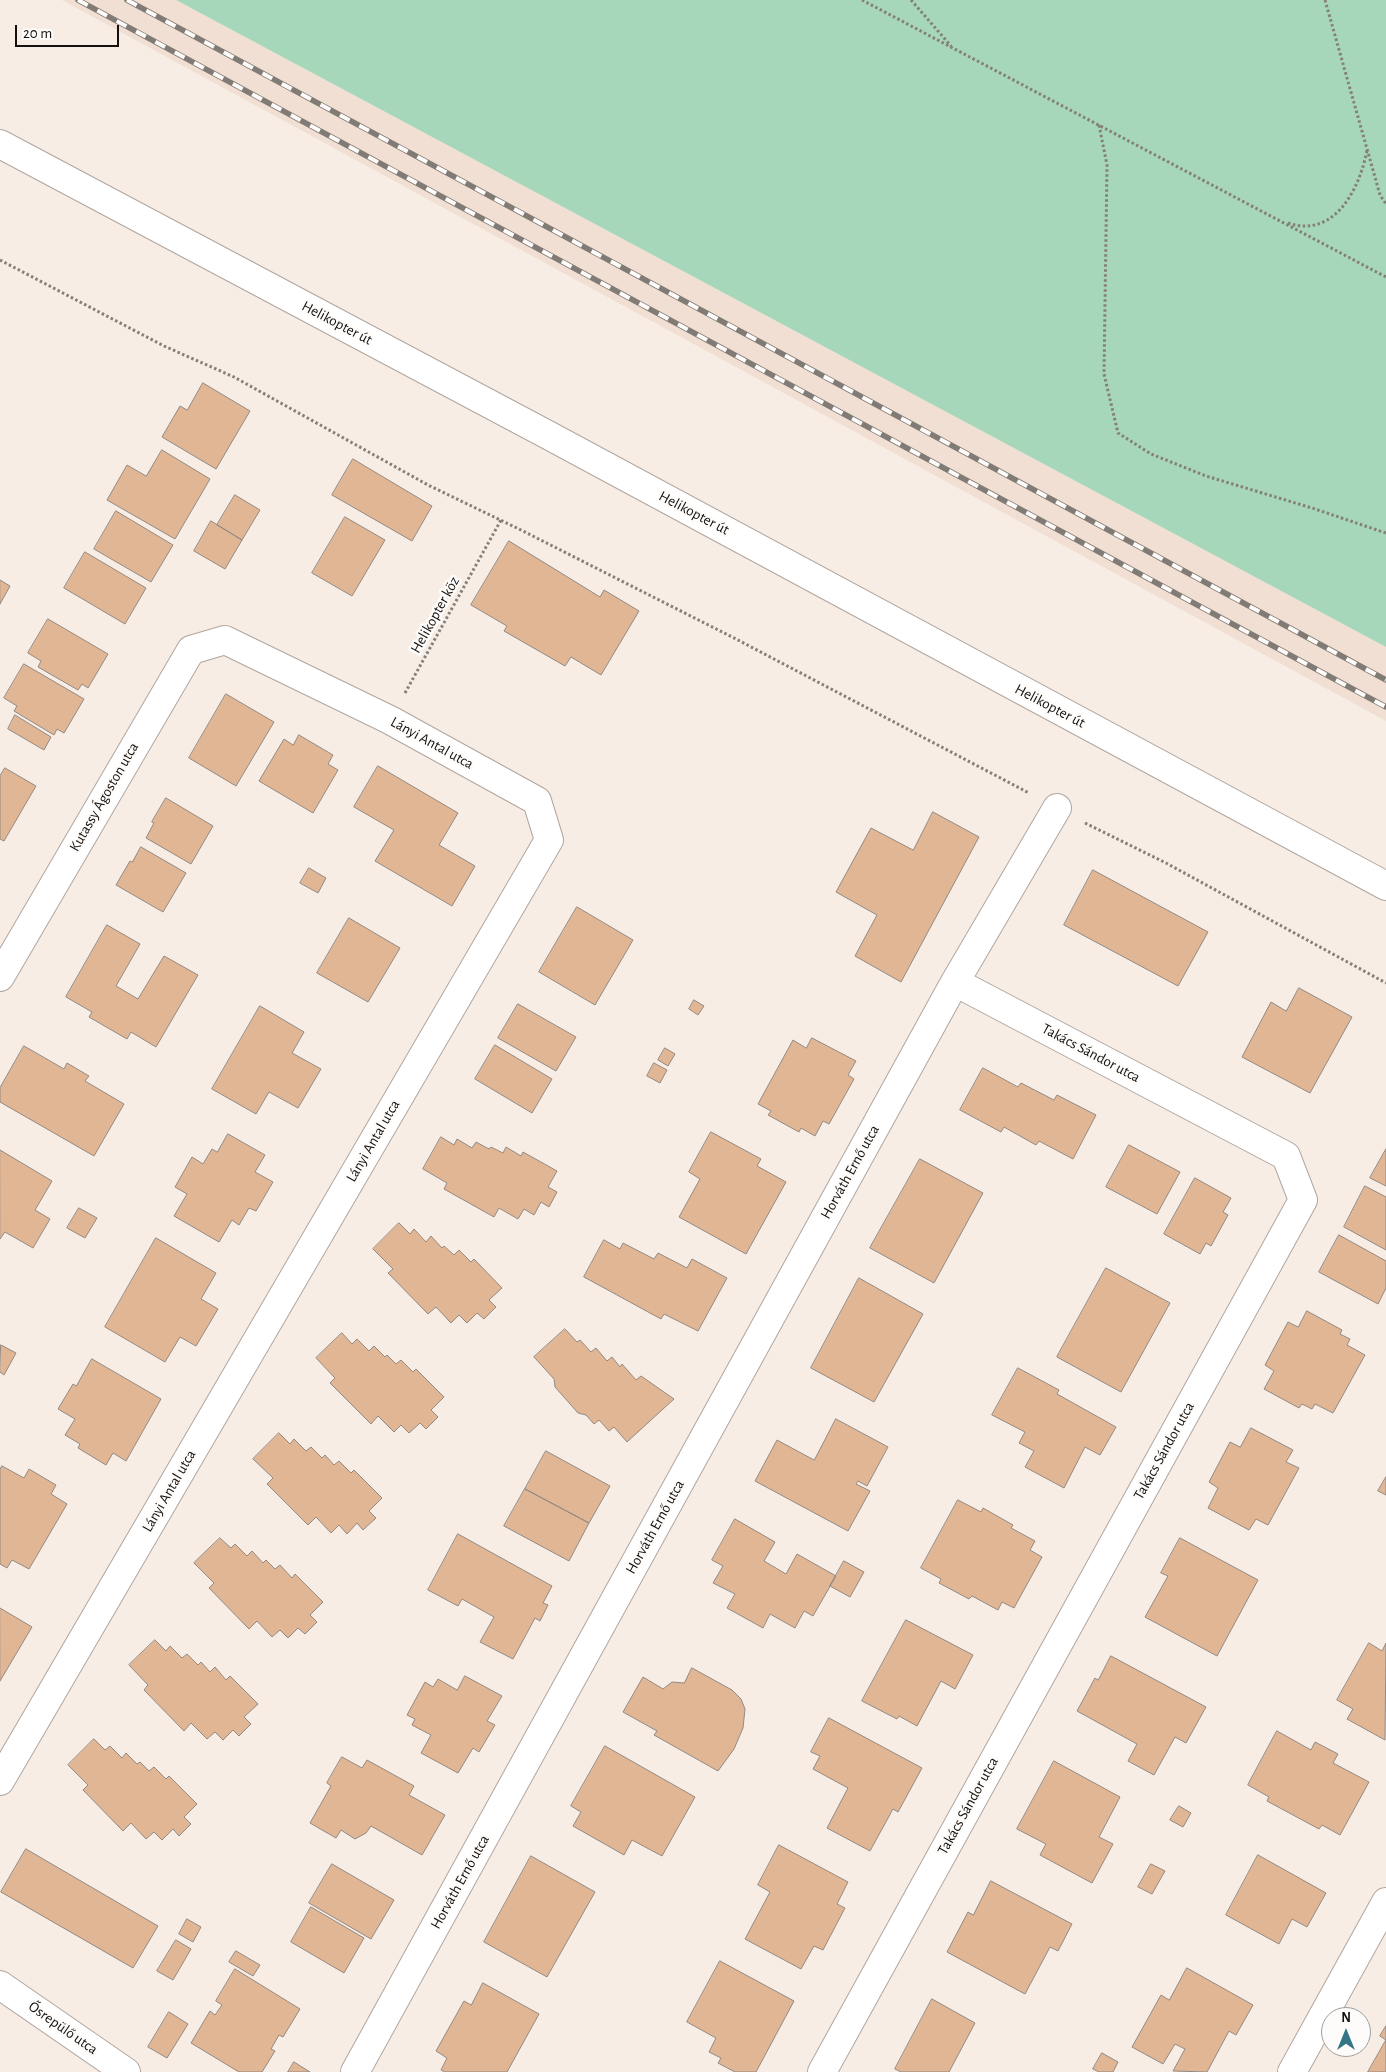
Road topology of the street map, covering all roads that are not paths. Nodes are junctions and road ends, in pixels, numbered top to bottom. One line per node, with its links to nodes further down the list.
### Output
1 (0, 144): 4 (street, Helikopter út)
2 (225, 640): 5 (street, Kutassy Ágoston utca); 7 (street, Lányi Antal utca)
3 (1057, 808): 6 (street, Horváth Ernő utca)
4 (1386, 886)
5 (0, 976)
6 (955, 982): 11 (street, Horváth Ernő utca); 12 (street, Takács Sándor utca)
7 (0, 1781)
8 (1386, 1902): 13 (street)
9 (0, 1984): 10 (street, Ősrepülő utca)
10 (126, 2072)
11 (355, 2072)
12 (822, 2072)
13 (1292, 2072)

